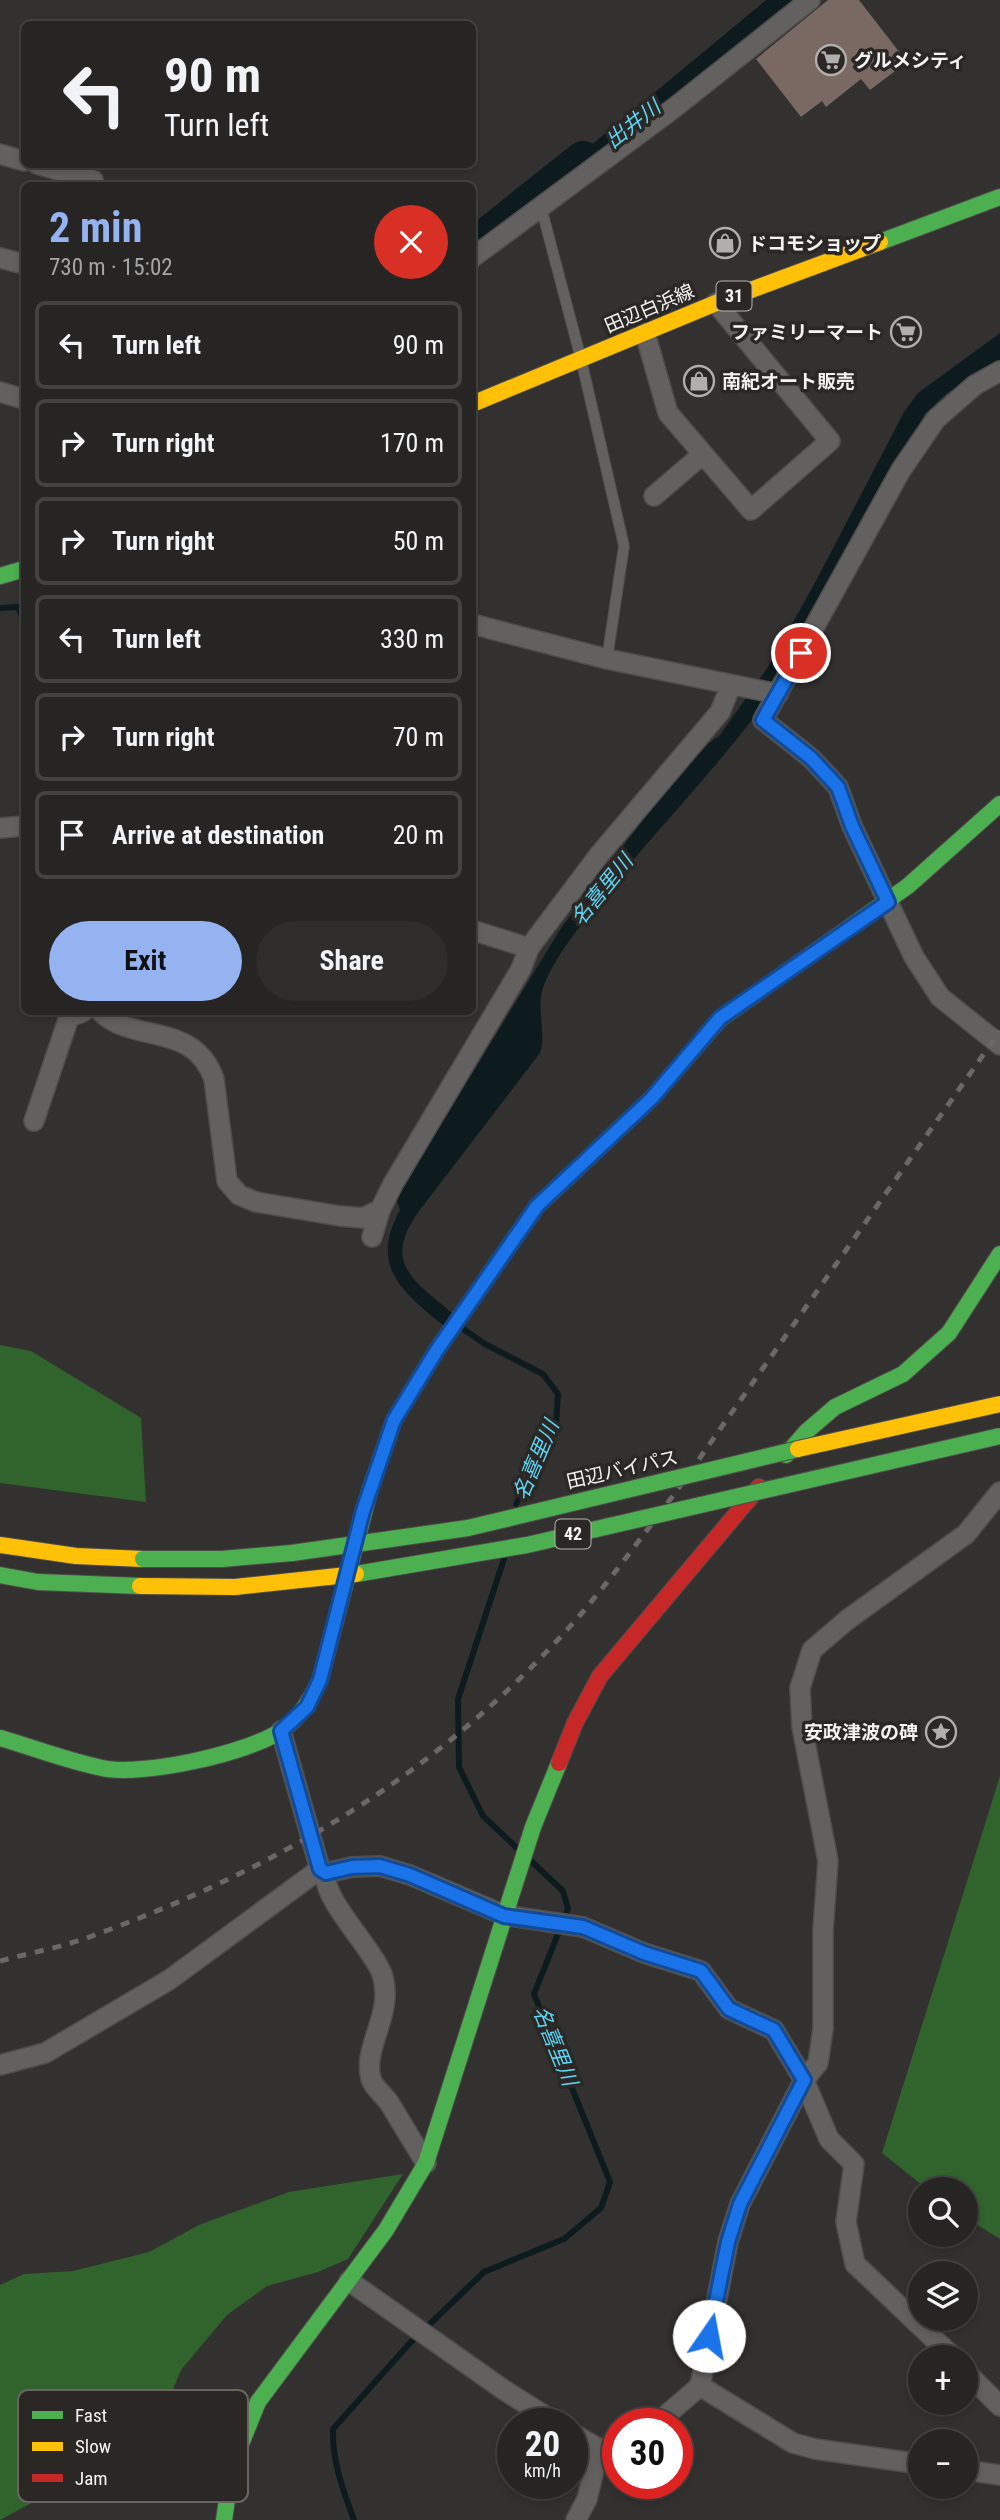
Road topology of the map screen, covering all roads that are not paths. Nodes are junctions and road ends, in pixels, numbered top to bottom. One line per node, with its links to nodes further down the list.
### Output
1 (810, 0): 7 (street)
2 (0, 154): 3 (street)
3 (21, 160)
4 (51, 168): 5 (street)
5 (93, 182)
6 (1000, 197): 11 (main road, 田辺白浜線 / 31)
7 (541, 207): 8 (street); 13 (lane)
8 (476, 255)
9 (0, 258): 10 (street)
10 (21, 263)
11 (716, 303): 12 (main road, 田辺白浜線 / 31); 18 (street)
12 (645, 333): 13 (main road, 田辺白浜線 / 31); 18 (street)
13 (580, 359): 17 (main road, 田辺白浜線 / 31); 23 (lane)
14 (1000, 371): 25 (street)
15 (0, 392): 16 (street)
16 (21, 398)
17 (476, 402)
18 (703, 454): 19 (street)
19 (654, 496)
20 (21, 570): 21 (main road)
21 (0, 576)
22 (476, 625): 23 (street)
23 (607, 659): 24 (street)
24 (735, 686): 25 (street); 31 (street)
25 (775, 694): 29 (street)
26 (1000, 804): 29 (main road)
27 (21, 827): 28 (street)
28 (0, 828)
29 (888, 902): 34 (street); 44 (main road)
30 (476, 931): 31 (street)
31 (528, 948): 36 (street)
32 (75, 1015): 35 (street)
33 (106, 1015): 36 (street)
34 (1000, 1045)
35 (34, 1121)
36 (380, 1210): 37 (street)
37 (372, 1237)
38 (1000, 1254): 47 (main road)
39 (1000, 1404): 42 (main road, 田辺バイパス / 42, bridge)
40 (1000, 1436): 43 (main road, 42, bridge)
41 (1000, 1493): 49 (street)
42 (0, 1545)
43 (0, 1575)
44 (281, 1731): 45 (main road); 46 (street)
45 (0, 1738)
46 (323, 1871): 47 (street); 48 (street); 50 (street)
47 (504, 1916): 49 (street); 50 (main road)
48 (0, 2065)
49 (804, 2080): 52 (street); 54 (street)
50 (426, 2164): 51 (main road)
51 (349, 2281): 56 (street); 58 (main road)
52 (940, 2345)
53 (978, 2383): 55 (street)
54 (700, 2386): 57 (street); 60 (street)
55 (1000, 2406)
56 (533, 2408)
57 (675, 2408)
58 (248, 2427)
59 (602, 2462): 65 (street)
60 (908, 2462)
61 (978, 2472): 62 (street)
62 (1000, 2475)
63 (227, 2502): 64 (main road)
64 (224, 2520)
65 (576, 2520)

